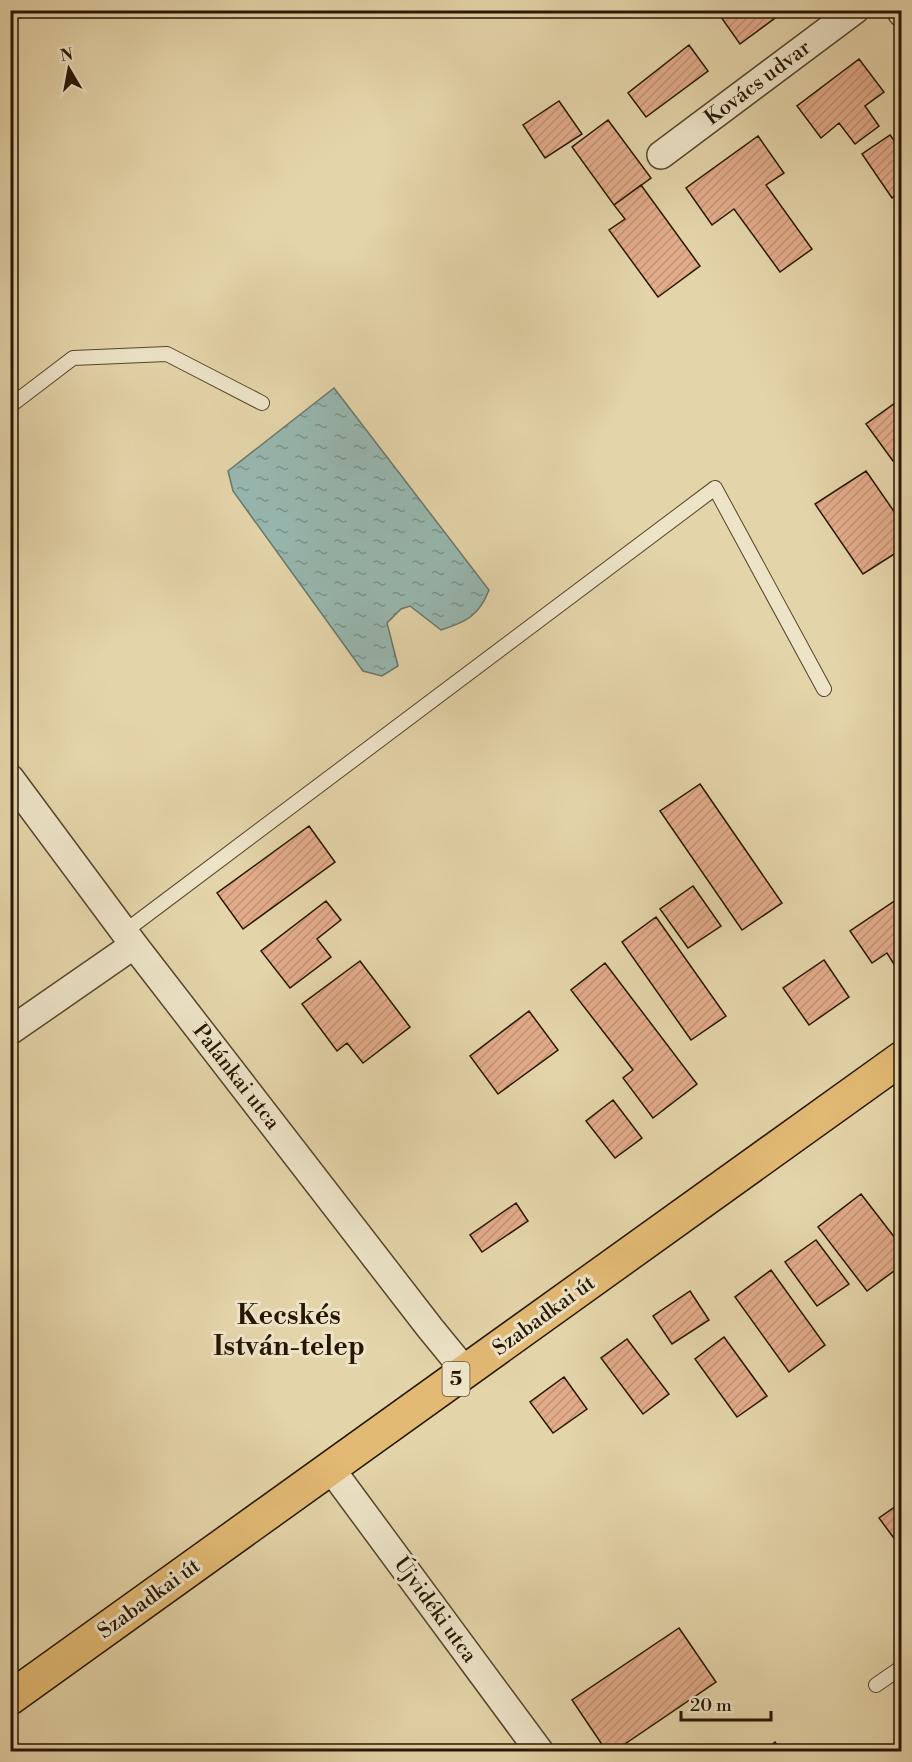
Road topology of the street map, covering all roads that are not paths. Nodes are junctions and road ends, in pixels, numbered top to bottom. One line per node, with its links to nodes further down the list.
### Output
1 (855, 10): 2 (street, Kovács udvar)
2 (661, 155)
3 (262, 403): 4 (lane)
4 (10, 406)
5 (824, 689): 7 (lane)
6 (10, 778): 7 (street, Palánkai utca)
7 (129, 938): 8 (street); 10 (street, Palánkai utca)
8 (10, 1031)
9 (902, 1058): 10 (main road, Szabadkai út / 5)
10 (466, 1372): 11 (main road, Szabadkai út / 5)
11 (331, 1468): 14 (main road, Szabadkai út / 5); 15 (street, Újvidéki utca)
12 (902, 1667): 13 (lane)
13 (876, 1686)
14 (10, 1698)
15 (540, 1752)

